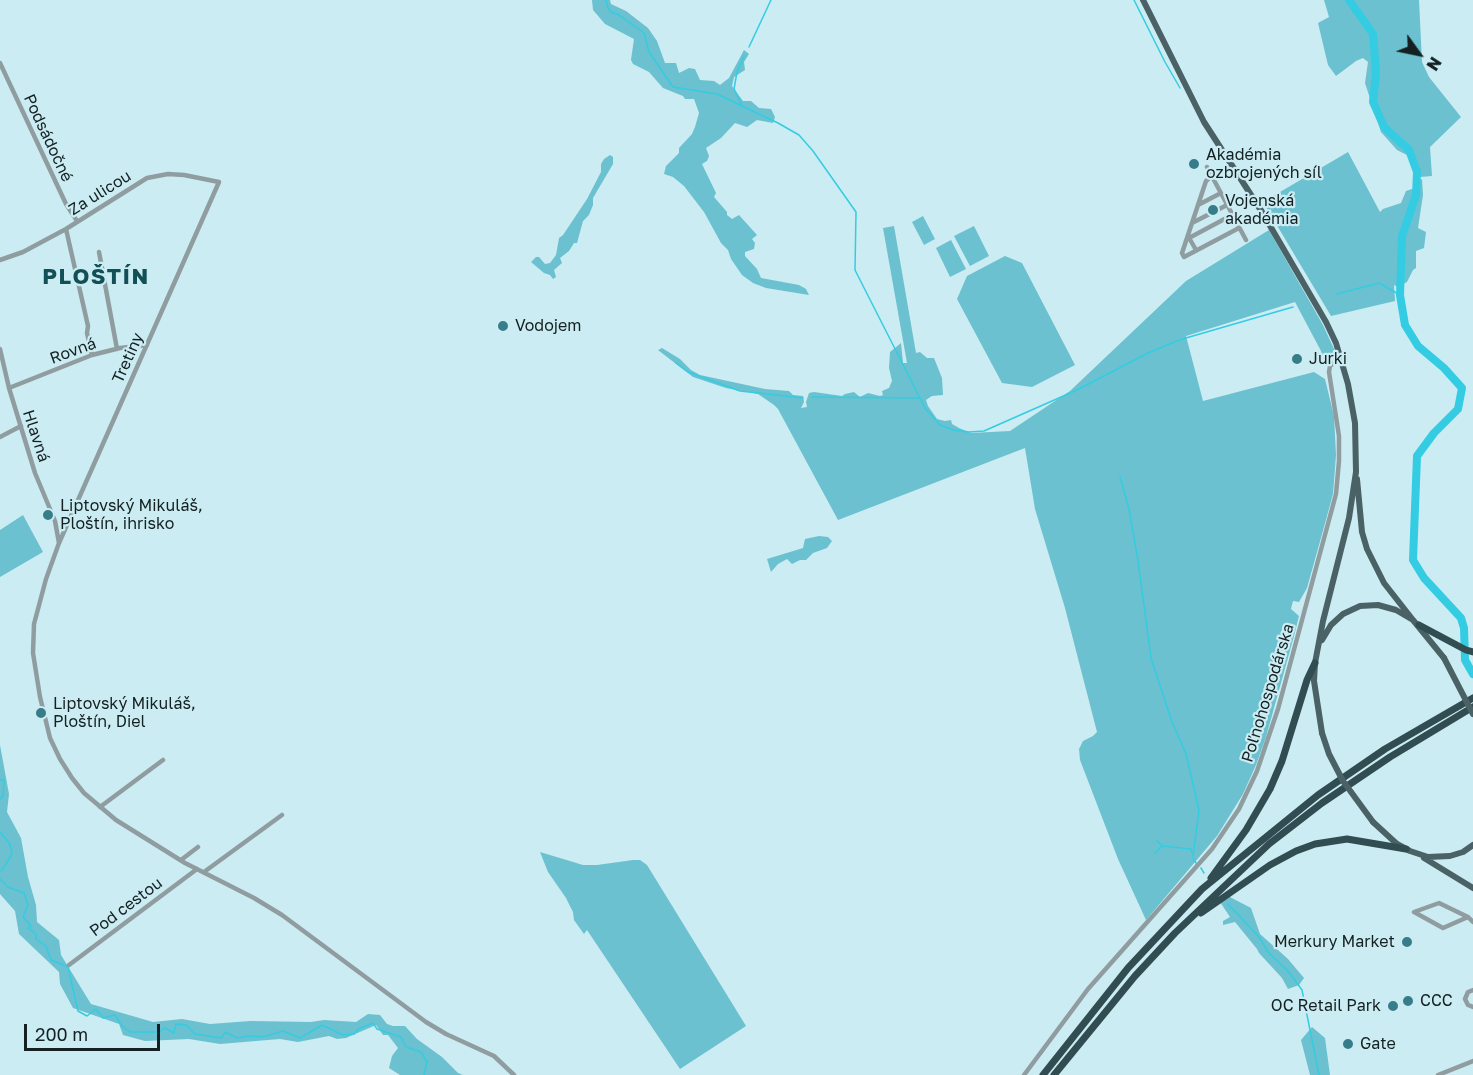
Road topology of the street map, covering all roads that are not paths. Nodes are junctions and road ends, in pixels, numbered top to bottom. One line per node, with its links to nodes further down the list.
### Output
1 (1143, 0): 23 (main road)
2 (0, 63): 10 (street, Podsádočné)
3 (1207, 166): 4 (street)
4 (1212, 176): 6 (street); 8 (street)
5 (219, 182): 10 (street, Za ulicou); 19 (street, Tretiny)
6 (1221, 193): 7 (street); 8 (street)
7 (1227, 205): 9 (street); 11 (street)
8 (1198, 206): 11 (street)
9 (1232, 215): 12 (street); 14 (street)
10 (77, 221): 13 (street, Za ulicou)
11 (1191, 223): 14 (street)
12 (1239, 228): 15 (street); 16 (street)
13 (66, 229): 18 (street, Za ulicou); 22 (street)
14 (1189, 237): 16 (street); 16 (street)
15 (1246, 240)
16 (1196, 250)
17 (99, 252): 21 (street)
18 (0, 260)
19 (147, 345): 21 (street, Rovná); 28 (street, Tretiny)
20 (0, 349): 24 (street, Hlavná)
21 (117, 349): 22 (street, Rovná)
22 (92, 355): 24 (street, Rovná)
23 (1341, 357): 27 (main road); 56 (street, Poľnohospodárska)
24 (9, 388): 25 (street, Hlavná)
25 (21, 426): 26 (street); 28 (street, Hlavná)
26 (0, 437)
27 (1356, 472): 29 (main road); 30 (main road)
28 (59, 543): 37 (street, Tretiny)
29 (1416, 623): 30 (main road); 31 (highway); 35 (main road, bridge)
30 (1320, 643): 32 (main road)
31 (1473, 652)
32 (1315, 663): 41 (main road, bridge); 47 (highway)
33 (1473, 698): 47 (highway)
34 (1473, 707): 50 (highway)
35 (1473, 714)
36 (163, 760): 37 (street)
37 (100, 807): 43 (street, Tretiny)
38 (282, 815): 45 (street)
39 (1473, 845): 42 (main road)
40 (198, 847): 43 (street)
41 (1406, 849): 42 (main road); 50 (highway)
42 (1421, 856): 46 (main road)
43 (181, 860): 44 (street, Tretiny)
44 (197, 869): 45 (street, Tretiny); 51 (street, Pod cestou)
45 (204, 872): 55 (street, Tretiny)
46 (1473, 888)
47 (1203, 889): 57 (highway)
48 (1468, 917): 48 (street); 49 (street)
49 (1473, 922)
50 (1175, 933): 58 (highway)
51 (69, 965)
52 (1473, 990): 53 (street)
53 (1472, 1008)
54 (1473, 1061): 59 (street)
55 (514, 1075)
56 (1024, 1075)
57 (1043, 1075)
58 (1054, 1075)
59 (1438, 1075)

